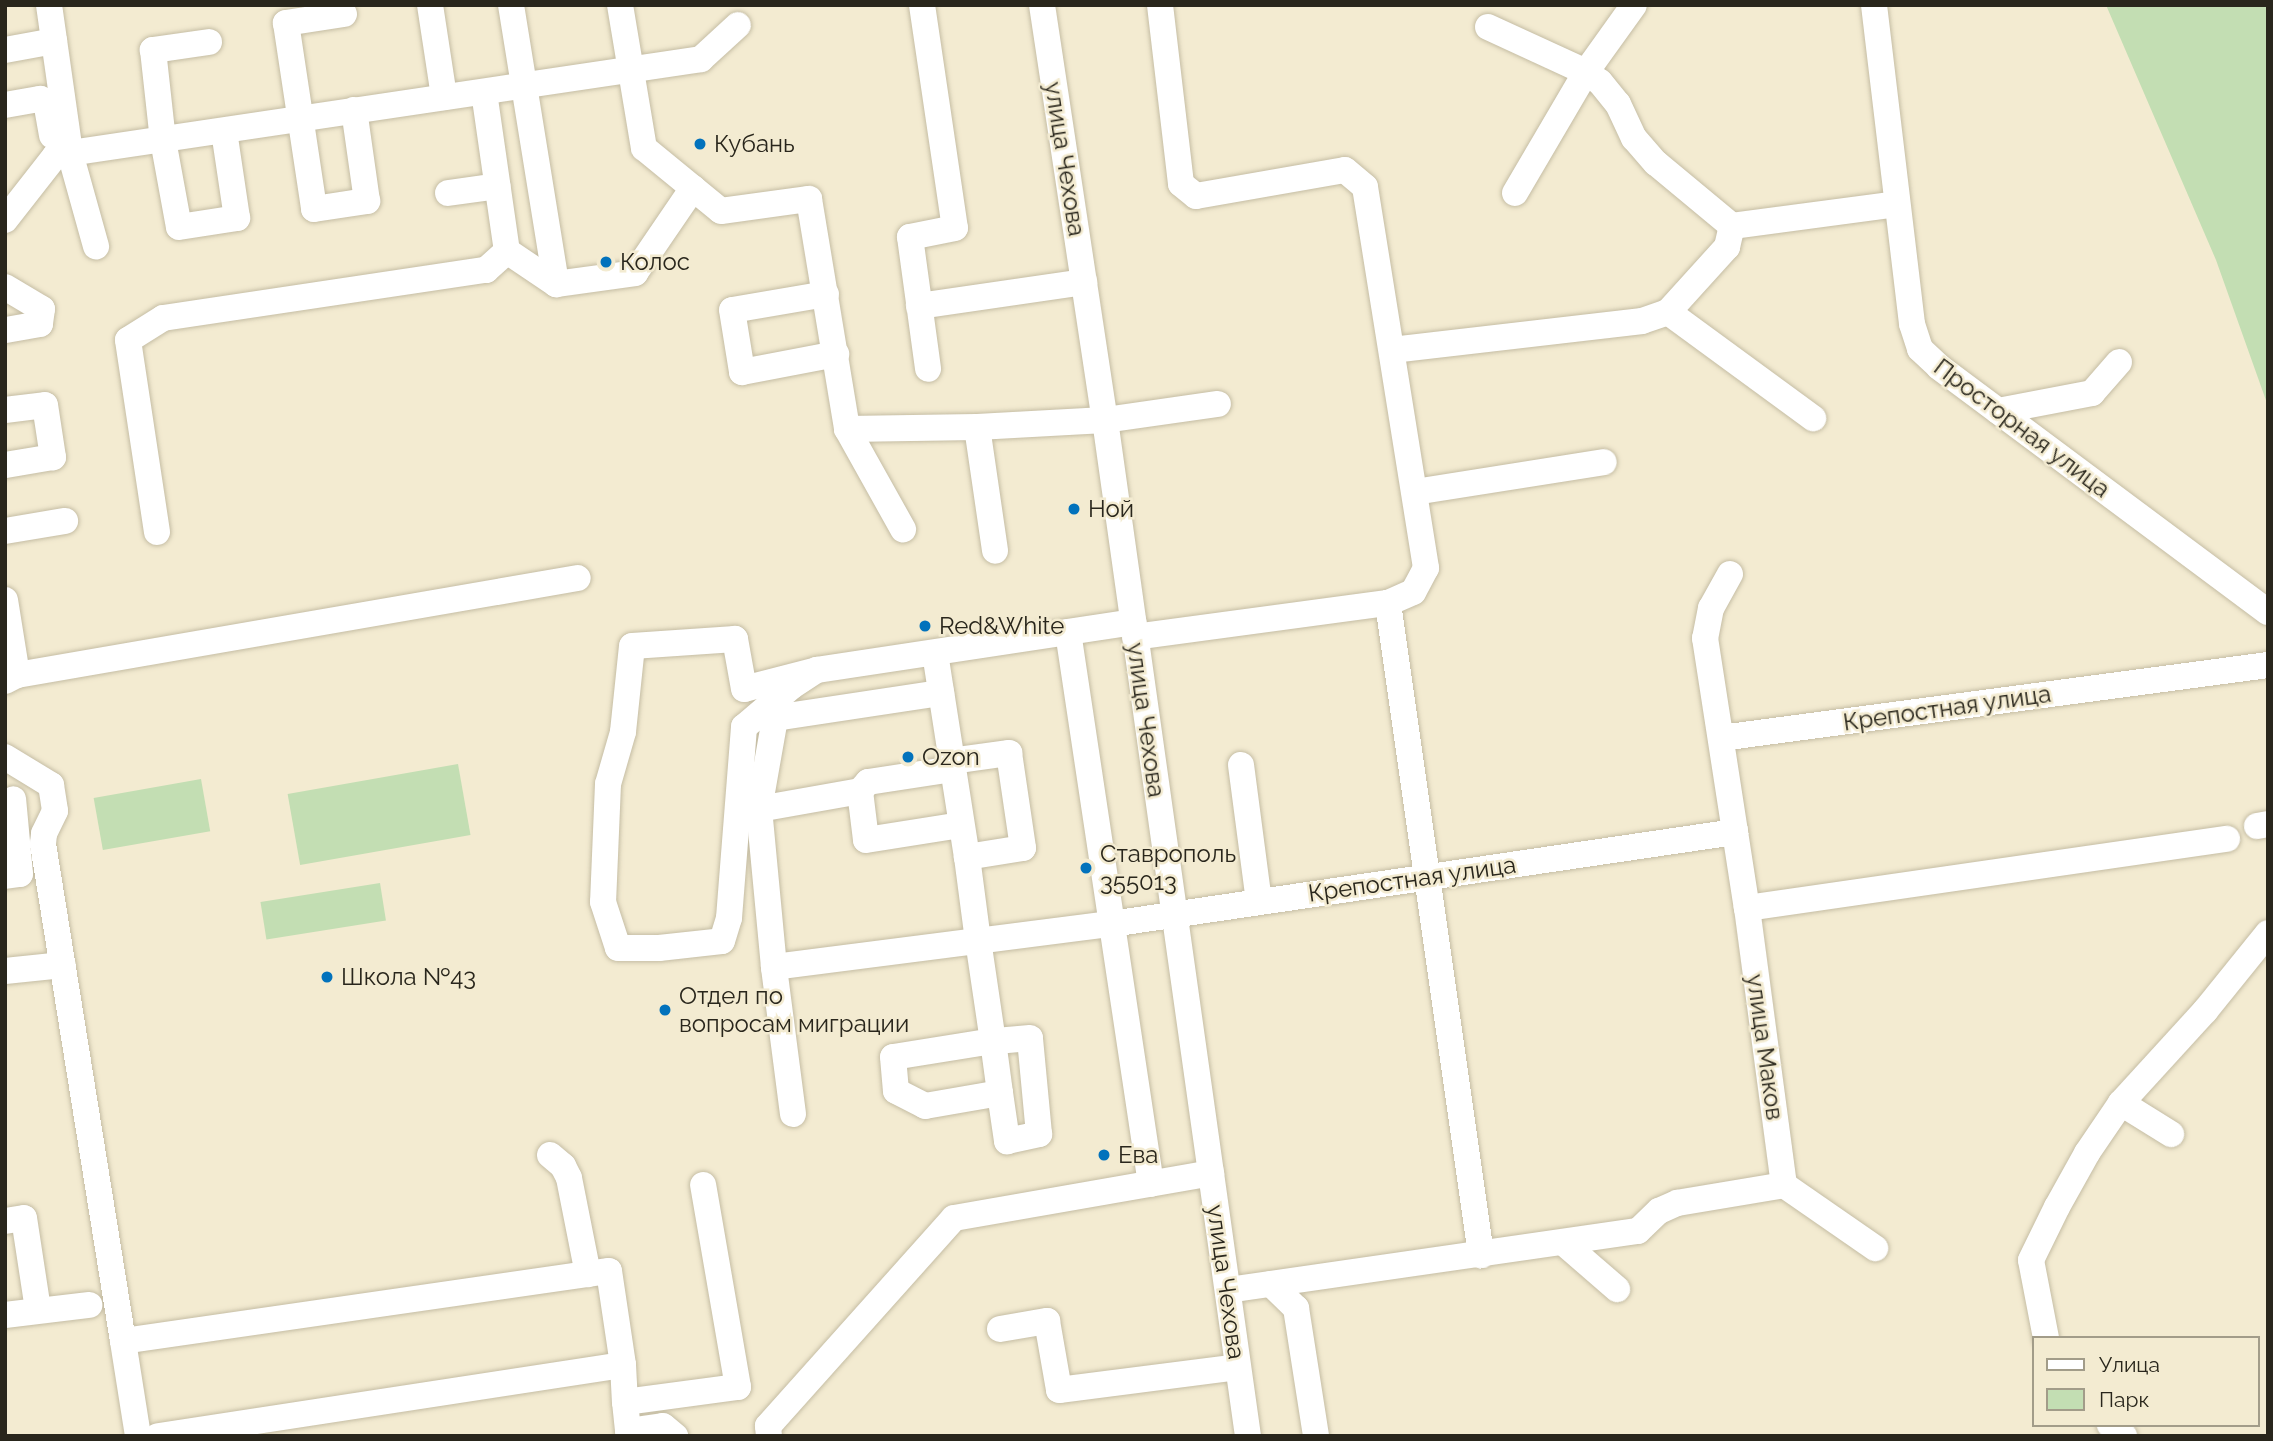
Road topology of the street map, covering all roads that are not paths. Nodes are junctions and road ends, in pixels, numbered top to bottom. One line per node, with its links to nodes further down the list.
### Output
1 (49, 5): 13 (street)
2 (430, 5): 20 (street)
3 (511, 5): 18 (street)
4 (620, 5): 16 (street)
5 (922, 5): 40 (street)
6 (1042, 5): 36 (street, улица Чехова)
7 (1160, 5): 43 (street)
8 (1634, 5): 17 (street)
9 (1874, 5): 31 (street, Просторная улица)
10 (344, 14): 23 (street)
11 (738, 25): 16 (street)
12 (1488, 27): 17 (street)
13 (54, 41): 15 (street); 26 (street)
14 (209, 42): 25 (street)
15 (5, 50)
16 (630, 69): 18 (street); 28 (street)
17 (1586, 72): 30 (street); 33 (street)
18 (524, 86): 19 (street); 37 (street)
19 (484, 92): 20 (street); 27 (street)
20 (444, 97): 22 (street)
21 (5, 106): 26 (street)
22 (354, 110): 23 (street); 23 (street)
23 (301, 118): 24 (street)
24 (224, 131): 25 (street); 25 (street)
25 (163, 140): 26 (street)
26 (63, 154): 32 (street); 34 (street)
27 (498, 186): 29 (street); 35 (street)
28 (693, 188): 37 (street); 39 (street)
29 (448, 193)
30 (1515, 193)
31 (1896, 204): 33 (street); 49 (street, Просторная улица)
32 (10, 205)
33 (1732, 226): 41 (street)
34 (96, 246)
35 (507, 251): 37 (street); 60 (street)
36 (1084, 282): 40 (street); 51 (street, улица Чехова)
37 (556, 284)
38 (5, 287): 42 (street)
39 (826, 294): 44 (street); 44 (street)
40 (919, 306): 46 (street)
41 (1668, 312): 43 (street); 50 (street)
42 (5, 330)
43 (1392, 350): 56 (street)
44 (836, 354): 53 (street)
45 (2119, 362): 49 (street)
46 (928, 369)
47 (1218, 404): 51 (street)
48 (5, 410): 55 (street)
49 (1998, 411): 66 (street, Просторная улица)
50 (1813, 418)
51 (1105, 420): 52 (street); 67 (street, улица Чехова)
52 (977, 427): 53 (street); 61 (street)
53 (847, 429): 58 (street)
54 (1605, 462): 56 (street)
55 (5, 465)
56 (1415, 492): 65 (street)
57 (65, 521): 59 (street)
58 (903, 529)
59 (5, 531)
60 (158, 532)
61 (995, 551)
62 (1730, 574): 74 (street)
63 (578, 578): 72 (street)
64 (5, 600): 72 (street)
65 (1388, 603): 67 (street); 86 (street)
66 (2268, 612)
67 (1134, 629): 68 (street); 89 (street, улица Чехова)
68 (1068, 632): 69 (street); 90 (street)
69 (936, 653): 71 (street); 73 (street)
70 (2268, 665): 74 (street, Крепостная улица)
71 (817, 670): 71 (street)
72 (11, 678)
73 (941, 693): 76 (street); 80 (street)
74 (1721, 738): 82 (street)
75 (5, 757): 93 (street)
76 (952, 765): 78 (street); 81 (street); 84 (street)
77 (1241, 765): 87 (street)
78 (860, 792): 80 (street); 81 (street)
79 (13, 799): 85 (street)
80 (759, 809): 94 (street)
81 (961, 825): 84 (street)
82 (1735, 832): 86 (street, Крепостная улица); 88 (street)
83 (2227, 839): 88 (street)
84 (967, 857): 92 (street)
85 (5, 876)
86 (1427, 877): 87 (street, Крепостная улица); 109 (street)
87 (1259, 901): 89 (street, Крепостная улица)
88 (1747, 908): 105 (street, улица Маков)
89 (1172, 914): 90 (street, Крепостная улица); 102 (street, улица Чехова)
90 (1111, 924): 92 (street, Крепостная улица); 103 (street)
91 (2268, 933): 98 (street)
92 (978, 940): 94 (street, Крепостная улица); 96 (street)
93 (63, 965): 95 (street); 119 (street)
94 (774, 967): 99 (street)
95 (5, 971)
96 (993, 1041): 97 (street); 97 (street); 97 (street)
97 (1000, 1093)
98 (2121, 1103): 100 (street); 118 (street)
99 (793, 1114)
100 (2171, 1134)
101 (550, 1155): 110 (street)
102 (1211, 1173): 103 (street); 113 (street, улица Чехова)
103 (1151, 1184): 126 (street)
104 (703, 1185): 122 (street)
105 (1784, 1185): 107 (street); 108 (street)
106 (5, 1221): 115 (street)
107 (1565, 1244): 109 (street); 112 (street)
108 (1875, 1248)
109 (1481, 1255): 111 (street)
110 (588, 1274): 119 (street); 120 (street)
111 (1271, 1284): 113 (street); 128 (street)
112 (1617, 1289)
113 (1228, 1290): 121 (street, улица Чехова)
114 (89, 1305): 115 (street)
115 (38, 1310): 116 (street)
116 (5, 1315)
117 (1000, 1329): 121 (street)
118 (2046, 1336)
119 (123, 1341): 123 (street)
120 (623, 1365): 122 (street); 124 (street)
121 (1238, 1367): 127 (street, улица Чехова)
122 (625, 1402): 125 (street)
123 (138, 1436)
124 (157, 1436)
125 (675, 1436)
126 (769, 1436)
127 (1248, 1436)
128 (1316, 1436)

